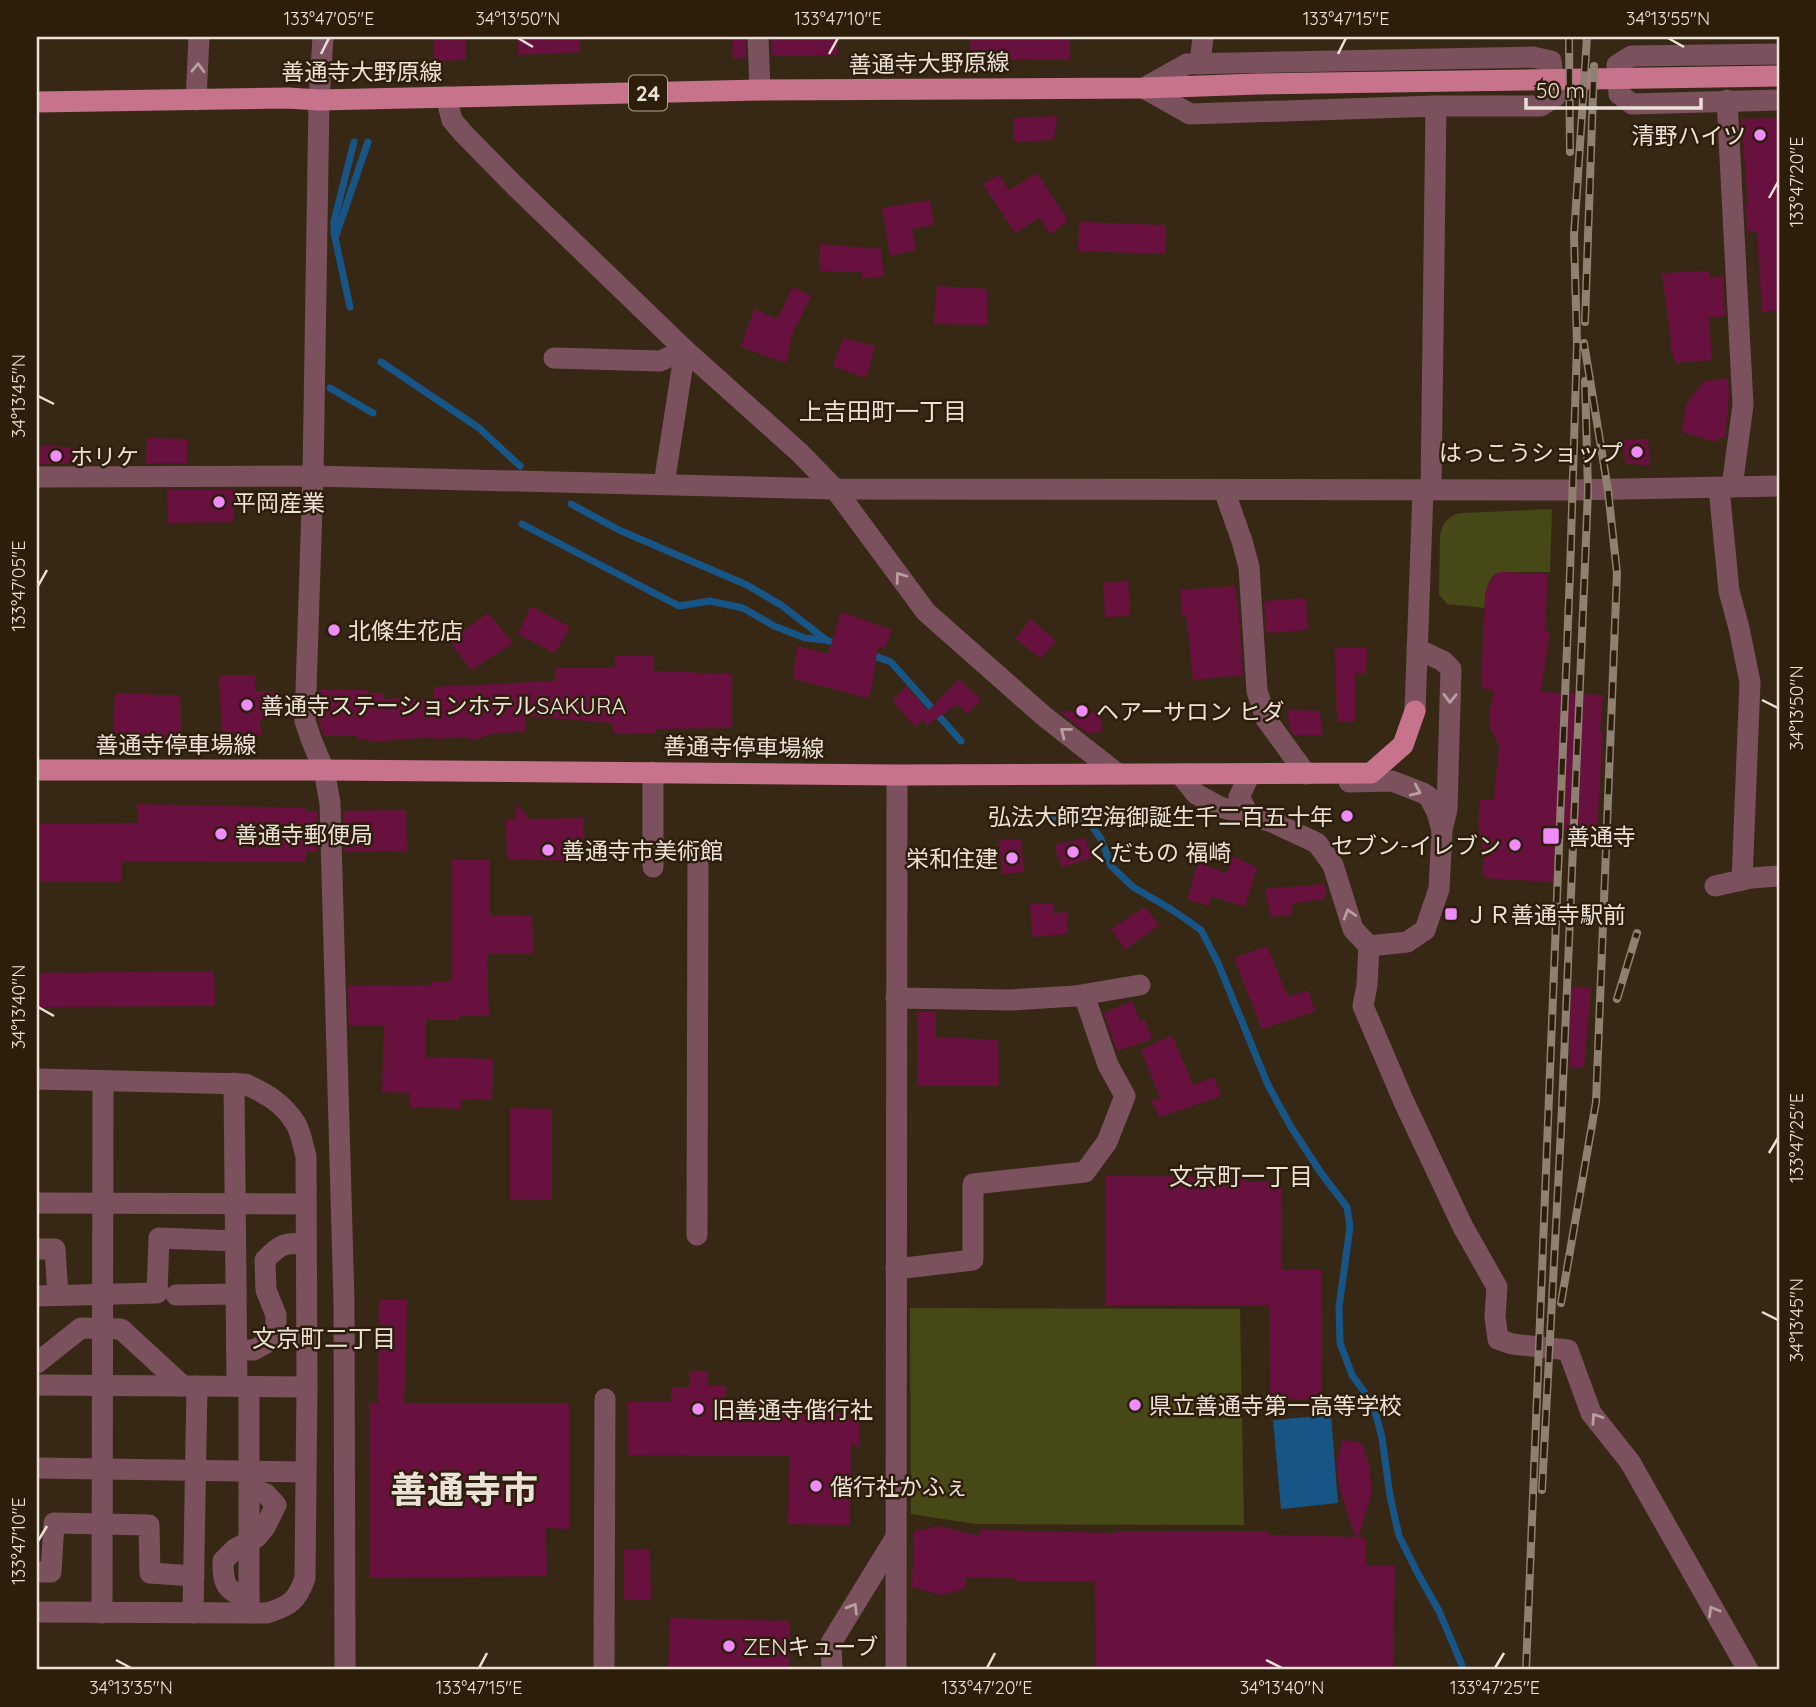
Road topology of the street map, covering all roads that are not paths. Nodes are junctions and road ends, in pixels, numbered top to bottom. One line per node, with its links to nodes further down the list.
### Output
1 (199, 37): 11 (street, one-way to 1)
2 (323, 37): 12 (street)
3 (758, 37): 9 (street)
4 (1203, 37): 6 (street)
5 (1779, 54): 13 (street)
6 (1200, 64): 8 (street); 16 (street)
7 (1779, 76): 8 (main road, 善通寺大野原線 / 24)
8 (1144, 88): 9 (main road, 善通寺大野原線 / 24); 16 (street)
9 (760, 90): 10 (main road, 善通寺大野原線 / 24)
10 (446, 97): 12 (main road, 善通寺大野原線 / 24); 17 (street)
11 (196, 100): 12 (main road, 善通寺大野原線 / 24); 15 (main road, 善通寺大野原線 / 24)
12 (319, 100): 19 (street)
13 (1727, 100): 14 (street); 23 (street)
14 (1779, 100)
15 (37, 102)
16 (1436, 106): 26 (street)
17 (685, 350): 18 (street); 21 (street); 24 (street)
18 (554, 358)
19 (313, 476): 20 (street); 21 (street); 30 (street)
20 (37, 477)
21 (664, 484): 24 (street)
22 (1779, 486): 23 (street)
23 (1725, 487): 26 (street); 43 (street)
24 (835, 489): 25 (street); 37 (street, one-way to 24)
25 (1224, 489): 26 (street); 34 (street)
26 (1427, 490): 27 (street)
27 (1417, 649): 28 (street); 39 (street, one-way to 39)
28 (1415, 711): 35 (main road, 善通寺停車場線)
29 (37, 770): 30 (main road, 善通寺停車場線)
30 (324, 770): 31 (main road, 善通寺停車場線); 87 (street)
31 (653, 772): 36 (main road, 善通寺停車場線); 41 (street)
32 (1180, 774): 33 (main road, 善通寺停車場線); 37 (main road, 善通寺停車場線); 38 (street)
33 (1250, 774): 34 (main road, 善通寺停車場線); 38 (street)
34 (1306, 774): 35 (main road, 善通寺停車場線)
35 (1328, 774): 39 (street, one-way to 39)
36 (897, 775): 37 (main road, 善通寺停車場線); 48 (street)
37 (1118, 775)
38 (1249, 815): 45 (street, one-way to 38)
39 (1442, 831): 45 (street)
40 (698, 856): 56 (street)
41 (653, 867)
42 (1779, 877): 43 (street)
43 (1742, 880): 44 (street)
44 (1715, 886)
45 (1368, 946): 91 (street, one-way to 45)
46 (1140, 985): 47 (street)
47 (1084, 995): 48 (street); 60 (street)
48 (897, 998): 60 (street)
49 (37, 1079): 50 (street)
50 (103, 1081): 51 (street); 54 (street)
51 (234, 1083): 53 (street); 55 (street)
52 (37, 1203): 54 (street)
53 (235, 1203): 54 (street); 55 (street); 57 (street)
54 (102, 1204): 61 (street)
55 (305, 1204): 58 (street)
56 (697, 1235)
57 (235, 1241): 61 (street); 62 (street)
58 (305, 1244): 66 (street); 72 (street)
59 (37, 1249): 64 (street)
60 (896, 1269): 80 (street)
61 (102, 1294): 64 (street); 65 (street)
62 (236, 1294): 63 (street); 66 (street)
63 (176, 1295)
64 (47, 1296)
65 (102, 1328): 67 (street); 69 (street); 70 (street)
66 (237, 1350): 71 (street)
67 (37, 1363)
68 (37, 1385): 69 (street)
69 (103, 1385): 70 (street); 75 (street)
70 (190, 1386): 71 (street); 76 (street)
71 (243, 1386): 72 (street); 78 (street)
72 (307, 1387): 77 (street)
73 (605, 1399): 88 (street)
74 (37, 1468): 75 (street)
75 (102, 1469): 76 (street); 79 (street)
76 (196, 1470): 78 (street); 82 (street)
77 (306, 1472): 78 (street); 83 (street)
78 (249, 1479): 83 (street)
79 (102, 1524): 81 (street); 82 (street); 85 (street)
80 (896, 1538): 89 (street, one-way to 80); 90 (street)
81 (37, 1572)
82 (194, 1576): 86 (street)
83 (249, 1606): 86 (street)
84 (37, 1612): 85 (street)
85 (102, 1613): 86 (street)
86 (193, 1613)
87 (345, 1670)
88 (604, 1670)
89 (832, 1670)
90 (896, 1670)
91 (1748, 1670)

